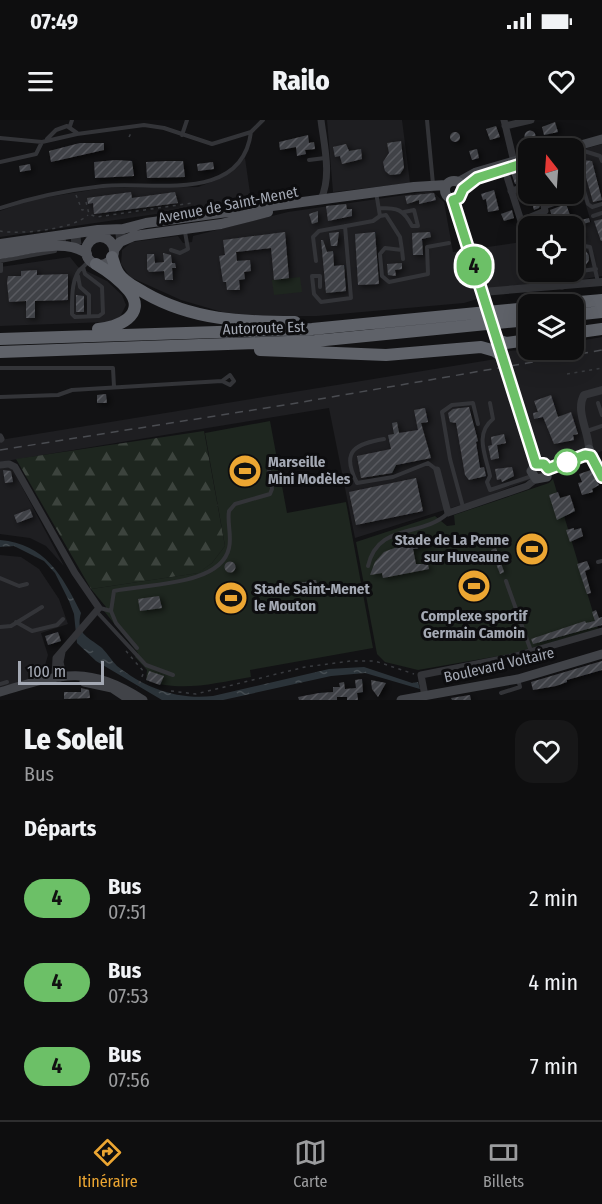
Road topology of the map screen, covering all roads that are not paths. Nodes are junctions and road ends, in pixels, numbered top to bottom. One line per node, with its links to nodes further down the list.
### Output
1 (72, 120): 8 (lane)
2 (187, 120): 11 (lane)
3 (263, 120): 9 (lane)
4 (321, 120): 18 (street)
5 (428, 120): 25 (lane)
6 (531, 120): 7 (street)
7 (504, 123): 22 (street)
8 (70, 126): 10 (lane); 14 (lane)
9 (251, 132): 11 (lane); 36 (lane)
10 (77, 134): 11 (lane); 14 (lane)
11 (182, 135)
12 (0, 138): 14 (lane)
13 (602, 139): 15 (main road)
14 (45, 141): 21 (lane)
15 (584, 144)
16 (584, 151): 17 (lane)
17 (601, 157)
18 (325, 158): 19 (lane); 30 (street)
19 (309, 160)
20 (518, 161): 22 (main road)
21 (0, 162)
22 (514, 163): 23 (main road); 24 (main road)
23 (518, 163)
24 (505, 170): 26 (main road); 28 (street)
25 (433, 184): 31 (main road); 32 (main road)
26 (461, 185): 31 (main road); 31 (main road)
27 (518, 189): 28 (street)
28 (511, 191): 42 (street)
29 (584, 191): 35 (lane)
30 (329, 192): 32 (main road); 33 (main road)
31 (448, 193): 32 (main road); 74 (main road)
32 (376, 194): 33 (main road); 37 (lane)
33 (319, 201): 38 (main road, Avenue de Saint-Menet); 45 (main road, Avenue de Saint-Menet)
34 (547, 204): 43 (street)
35 (602, 204)
36 (0, 208)
37 (379, 208): 39 (lane); 41 (lane)
38 (272, 210): 45 (main road); 47 (main road, Avenue de Saint-Menet)
39 (404, 212): 39 (lane)
40 (602, 213): 44 (lane)
41 (380, 216): 46 (lane); 57 (lane)
42 (519, 216)
43 (533, 216)
44 (593, 216)
45 (157, 226): 49 (main road, Avenue de Saint-Menet); 50 (main road, Avenue de Saint-Menet)
46 (345, 226): 63 (lane); 72 (lane)
47 (186, 233): 53 (lane); 56 (lane); 59 (main road, Avenue de Saint-Menet)
48 (92, 239): 49 (main road); 50 (main road); 62 (main road)
49 (108, 239): 59 (main road)
50 (52, 240): 52 (main road, Avenue de Saint-Menet); 58 (main road)
51 (448, 243): 57 (lane)
52 (0, 244)
53 (191, 244)
54 (73, 246): 58 (main road); 61 (lane); 62 (main road)
55 (584, 246): 64 (lane)
56 (171, 250)
57 (402, 250): 60 (lane)
58 (0, 252)
59 (113, 253): 62 (main road); 80 (highway)
60 (403, 259)
61 (0, 261): 65 (lane)
62 (89, 261): 67 (lane); 81 (lane); 85 (highway)
63 (316, 261)
64 (596, 269): 66 (lane); 70 (lane)
65 (2, 271)
66 (584, 271)
67 (78, 276): 81 (lane); 81 (lane)
68 (538, 282): 73 (street)
69 (562, 282): 71 (street)
70 (600, 283): 71 (street)
71 (562, 286): 73 (street)
72 (320, 287)
73 (539, 287): 74 (street)
74 (483, 295): 86 (main road, bridge)
75 (602, 300): 76 (highway)
76 (584, 302)
77 (518, 309): 80 (highway, Autoroute Est)
78 (602, 312): 79 (highway)
79 (584, 314)
80 (464, 315): 85 (highway, Autoroute Est)
81 (89, 316)
82 (518, 321): 89 (highway, Autoroute Est)
83 (602, 329): 84 (highway)
84 (584, 331)
85 (0, 336)
86 (497, 339): 87 (highway); 91 (main road)
87 (518, 341)
88 (518, 345): 91 (highway)
89 (168, 347): 90 (highway, Autoroute Est); 91 (highway)
90 (0, 352)
91 (501, 355): 105 (main road, bridge)
92 (0, 368): 94 (lane)
93 (222, 381): 94 (lane)
94 (114, 387): 96 (lane)
95 (602, 390): 102 (street)
96 (0, 397)
97 (490, 403): 111 (lane)
98 (598, 403): 99 (lane)
99 (602, 415)
100 (478, 424): 112 (lane)
101 (602, 426): 102 (lane)
102 (587, 431): 104 (street)
103 (384, 439): 109 (lane)
104 (588, 453): 107 (main road); 110 (main road)
105 (536, 464): 107 (main road); 111 (main road)
106 (0, 465): 119 (street)
107 (548, 469): 111 (main road)
108 (269, 470): 120 (lane)
109 (437, 470): 113 (street)
110 (602, 477)
111 (534, 478): 112 (street)
112 (464, 507): 113 (street)
113 (448, 513): 114 (lane)
114 (368, 566)
115 (0, 578): 117 (lane)
116 (506, 581): 126 (lane)
117 (27, 584)
118 (42, 607): 122 (lane)
119 (98, 610): 120 (lane); 128 (lane); 129 (street)
120 (111, 611): 125 (lane)
121 (63, 619): 122 (lane)
122 (16, 622): 123 (lane)
123 (0, 627)
124 (602, 631): 126 (street)
125 (137, 648)
126 (531, 652): 136 (street)
127 (602, 654): 130 (main road, Boulevard Voltaire)
128 (173, 675)
129 (60, 678): 133 (main road); 135 (main road); 137 (main road)
130 (518, 678): 134 (lane); 136 (main road, Boulevard Voltaire)
131 (7, 682): 132 (lane)
132 (0, 684)
133 (0, 692)
134 (501, 693)
135 (133, 694): 138 (main road)
136 (425, 696): 139 (main road, Boulevard Voltaire)
137 (0, 699)
138 (143, 700)
139 (401, 700)

